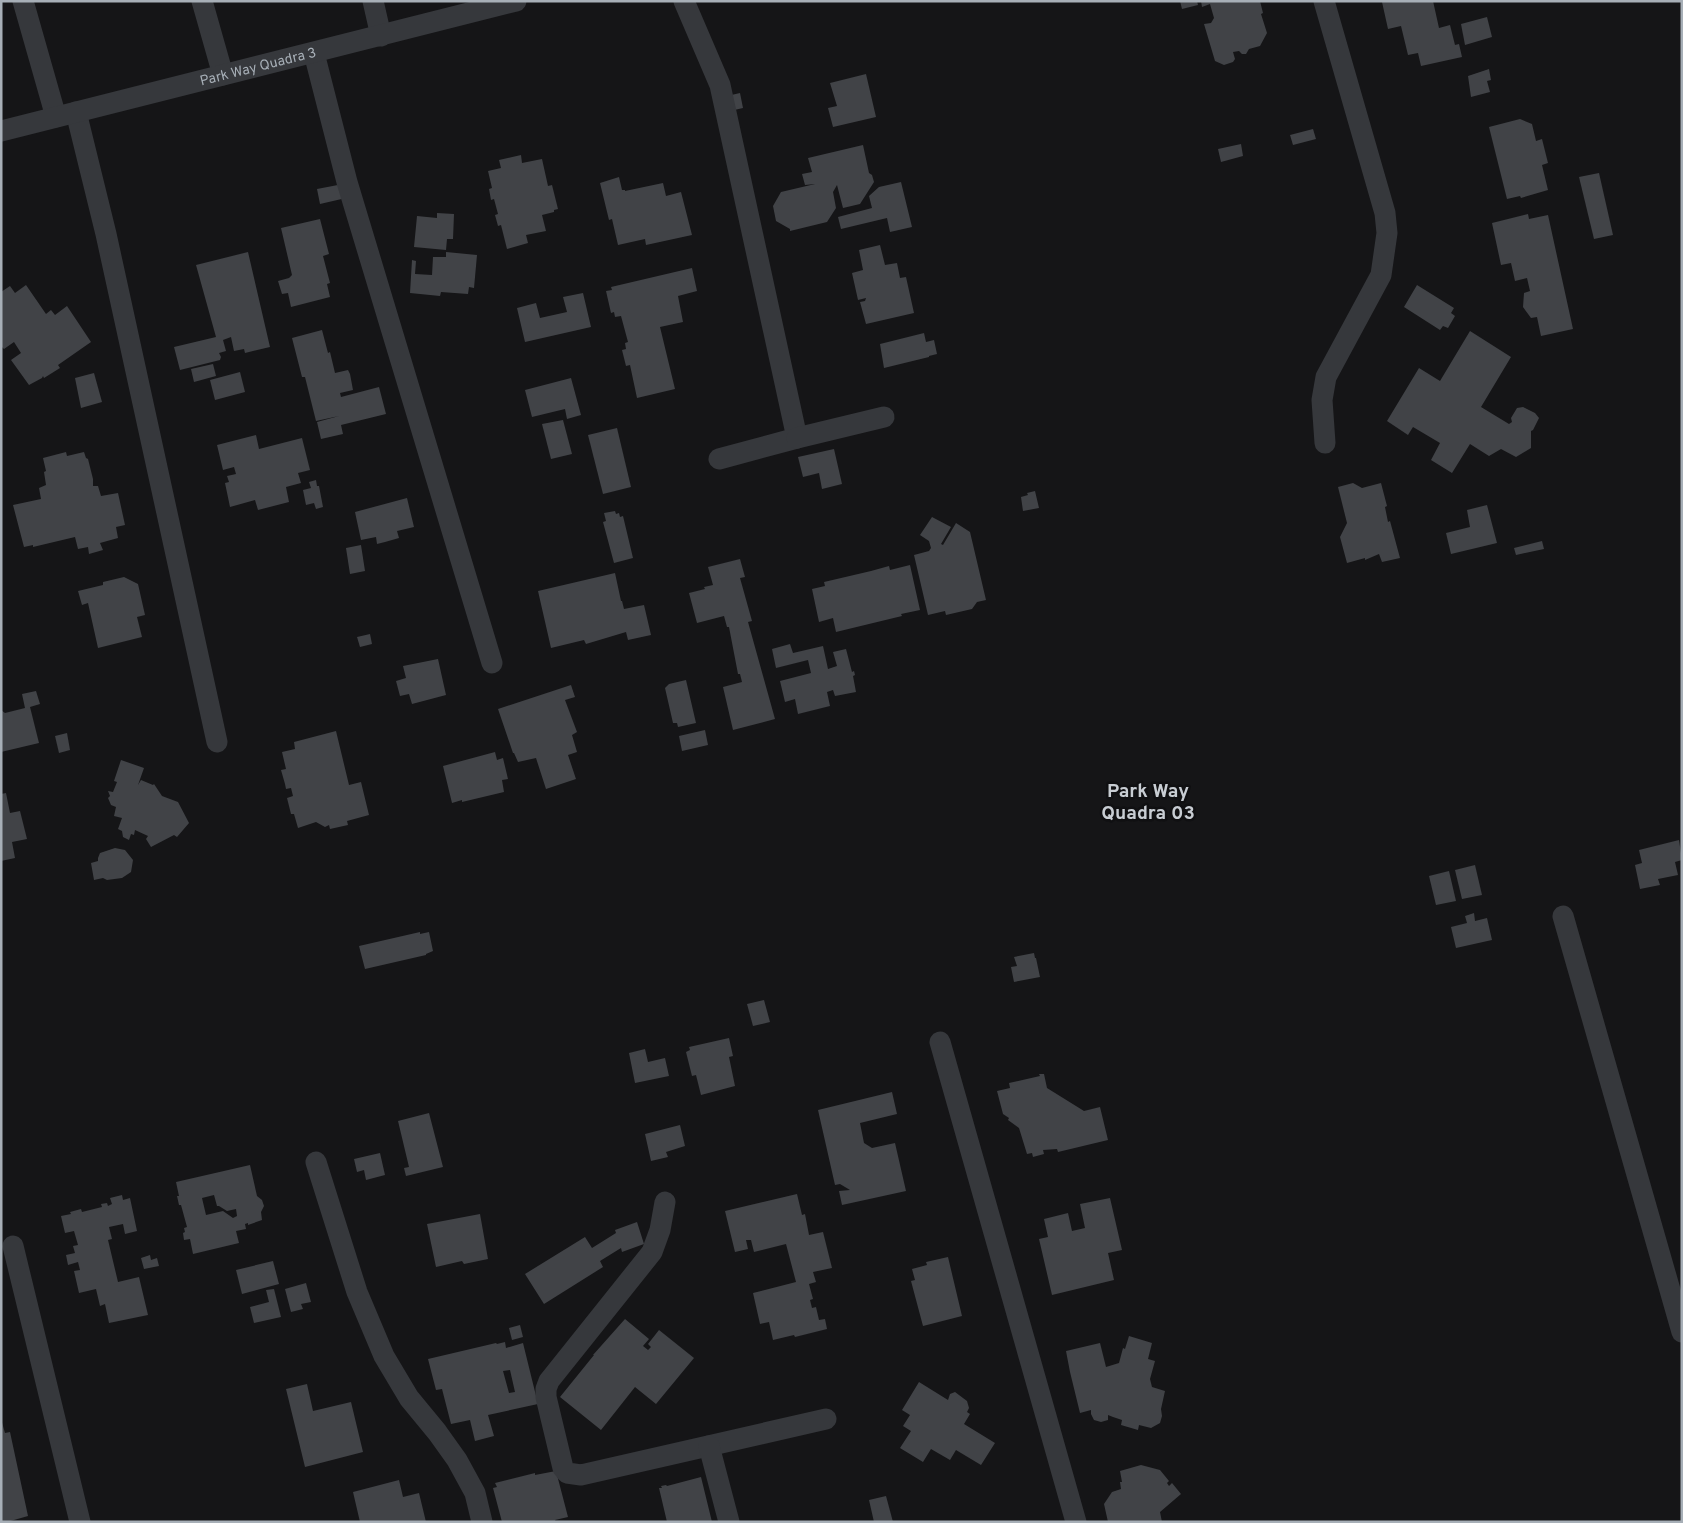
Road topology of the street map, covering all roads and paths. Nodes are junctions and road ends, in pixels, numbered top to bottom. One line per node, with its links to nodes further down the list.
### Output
1 (23, 1): 10 (street)
2 (202, 1): 9 (street)
3 (373, 1): 7 (street)
4 (516, 1): 7 (street, Park Way Quadra 3)
5 (684, 1): 13 (street)
6 (1324, 1): 14 (street)
7 (382, 36): 8 (street, Park Way Quadra 3)
8 (314, 53): 9 (street, Park Way Quadra 3); 16 (street)
9 (224, 75): 10 (street, Park Way Quadra 3)
10 (66, 115): 11 (street, Park Way Quadra 3); 17 (street)
11 (1, 130)
12 (884, 417): 13 (street)
13 (797, 438): 15 (street)
14 (1325, 443)
15 (719, 459)
16 (492, 663)
17 (217, 742)
18 (1563, 916): 23 (street)
19 (940, 1042): 29 (street)
20 (316, 1162): 27 (street)
21 (665, 1202): 25 (street)
22 (13, 1246): 26 (street)
23 (1682, 1332)
24 (826, 1419): 25 (street)
25 (709, 1446): 28 (street)
26 (80, 1522)
27 (482, 1522)
28 (729, 1522)
29 (1076, 1522)

